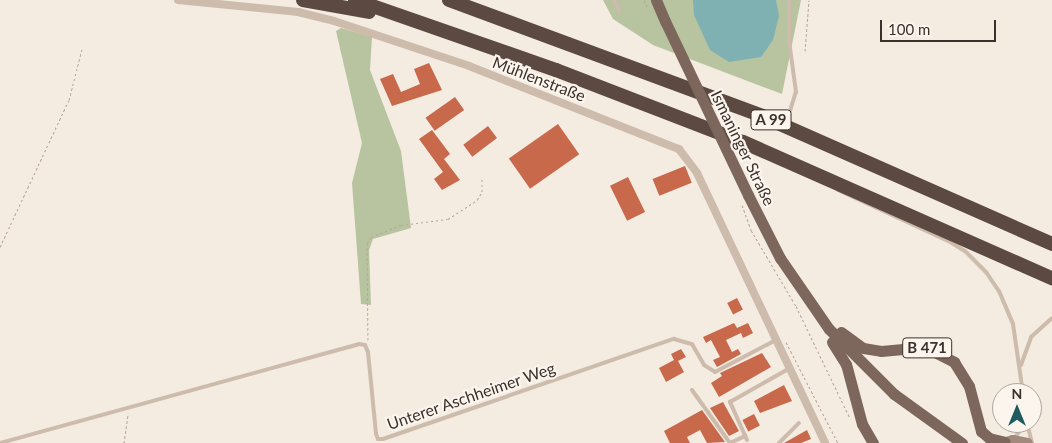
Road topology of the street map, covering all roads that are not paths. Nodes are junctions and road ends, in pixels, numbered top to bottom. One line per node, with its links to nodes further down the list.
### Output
1 (178, 0): 16 (street, Mühlenstraße)
2 (303, 0): 9 (highway)
3 (355, 0): 9 (highway, A 99)
4 (449, 0): 10 (highway, A 99)
5 (614, 0): 8 (lane)
6 (656, 0): 14 (main road, Ismaninger Straße / B 471, bridge)
7 (790, 0): 10 (lane)
8 (619, 11)
9 (416, 20): 11 (highway, A 99)
10 (785, 126): 12 (highway, A 99)
11 (817, 172): 13 (highway, A 99); 17 (lane)
12 (1052, 244)
13 (1052, 278)
14 (810, 304): 23 (main road, B 471); 28 (main road, B 471); 29 (main road)
15 (1052, 318): 17 (lane)
16 (776, 340): 18 (street, Mühlenstraße); 24 (lane, Unterer Aschheimer Weg)
17 (1020, 367): 19 (lane)
18 (790, 368): 25 (lane); 27 (street, Mühlenstraße)
19 (1022, 383)
20 (692, 390): 25 (lane)
21 (798, 423): 26 (lane)
22 (1016, 433): 23 (lane)
23 (1007, 442): 30 (main road, B 471)
24 (0, 443)
25 (730, 443)
26 (779, 443)
27 (826, 443)
28 (873, 443)
29 (962, 443)
30 (1030, 443)

